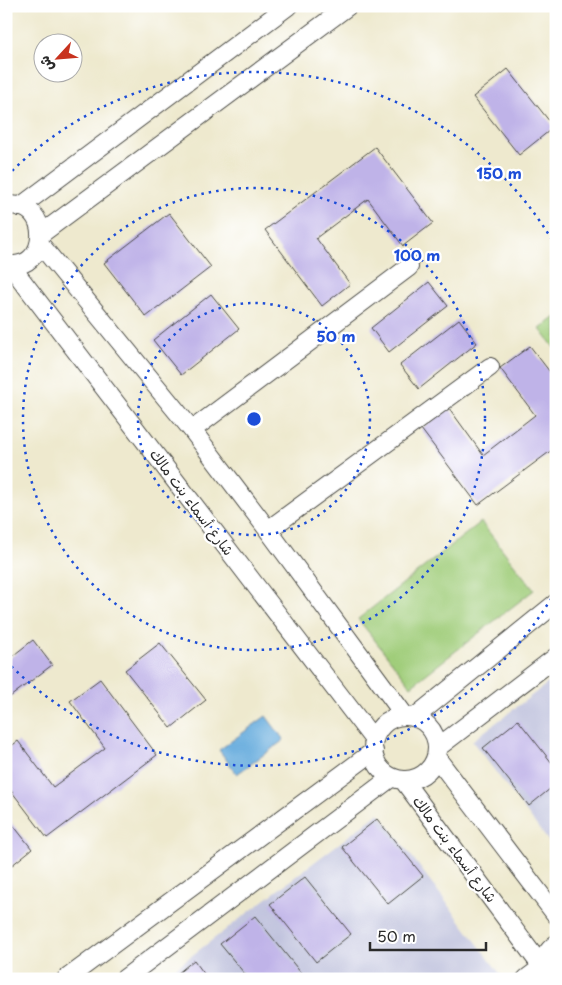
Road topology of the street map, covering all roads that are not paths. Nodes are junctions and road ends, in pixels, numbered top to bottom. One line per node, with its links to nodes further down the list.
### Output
1 (288, 6): 3 (street)
2 (348, 6): 4 (street)
3 (11, 204): 4 (street)
4 (41, 239): 5 (street); 8 (street)
5 (8, 264): 13 (street, شارع أسماء بنت مالك)
6 (408, 267): 8 (street)
7 (490, 367): 9 (street)
8 (192, 430): 9 (street)
9 (268, 530): 12 (street)
10 (556, 603): 12 (street)
11 (556, 657): 14 (street)
12 (410, 716): 13 (street); 14 (street)
13 (374, 746): 15 (street); 19 (street)
14 (436, 753): 15 (street); 16 (street)
15 (398, 778): 18 (street, شارع أسماء بنت مالك); 20 (street)
16 (556, 915)
17 (556, 944): 18 (street)
18 (543, 973): 21 (street)
19 (66, 979)
20 (124, 979)
21 (526, 979)

